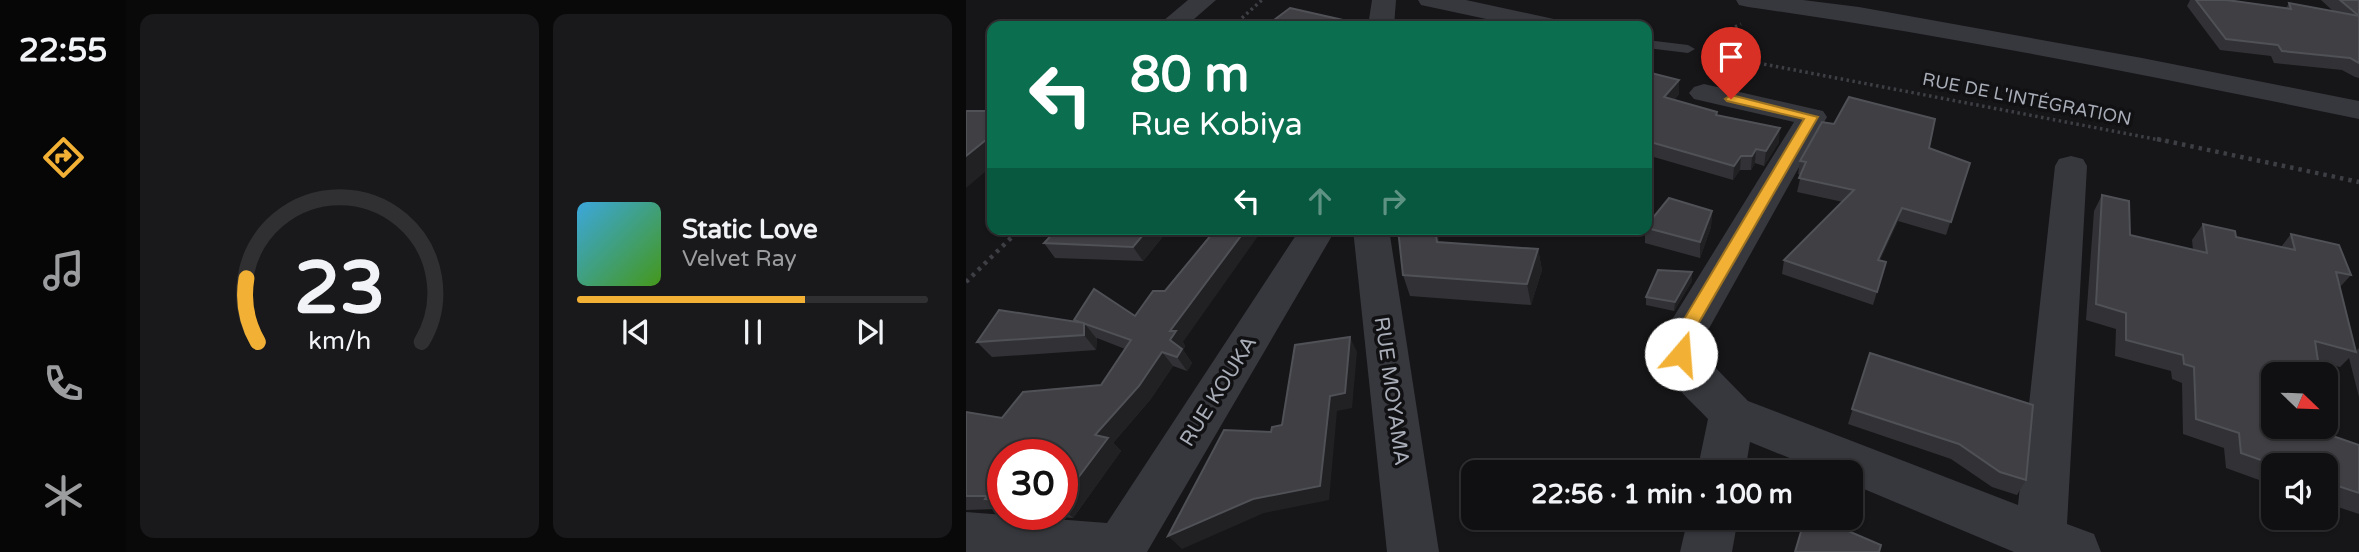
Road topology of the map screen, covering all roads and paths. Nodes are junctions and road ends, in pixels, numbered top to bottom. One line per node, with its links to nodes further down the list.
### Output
1 (1204, 0): 7 (street)
2 (1262, 0): 8 (path)
3 (1384, 0): 9 (street)
4 (1430, 0): 10 (street)
5 (1748, 0): 6 (street)
6 (1776, 2): 12 (path); 14 (street)
7 (1177, 21)
8 (1239, 21)
9 (1382, 21)
10 (1530, 21)
11 (1652, 45): 12 (lane)
12 (1688, 49): 16 (path, RUE DE L'INTÉGRATION)
13 (1704, 93): 21 (street)
14 (2359, 110)
15 (2071, 166): 25 (street)
16 (2359, 182)
17 (1014, 235): 20 (path)
18 (1314, 235): 26 (street, RUE KOUKA)
19 (1372, 235): 27 (street, RUE MOYAMA)
20 (966, 282)
21 (1732, 414): 22 (street); 25 (street)
22 (1723, 460)
23 (1711, 530): 28 (street)
24 (966, 537): 26 (street)
25 (2058, 545)
26 (1119, 550)
27 (1413, 552)
28 (1706, 552)

